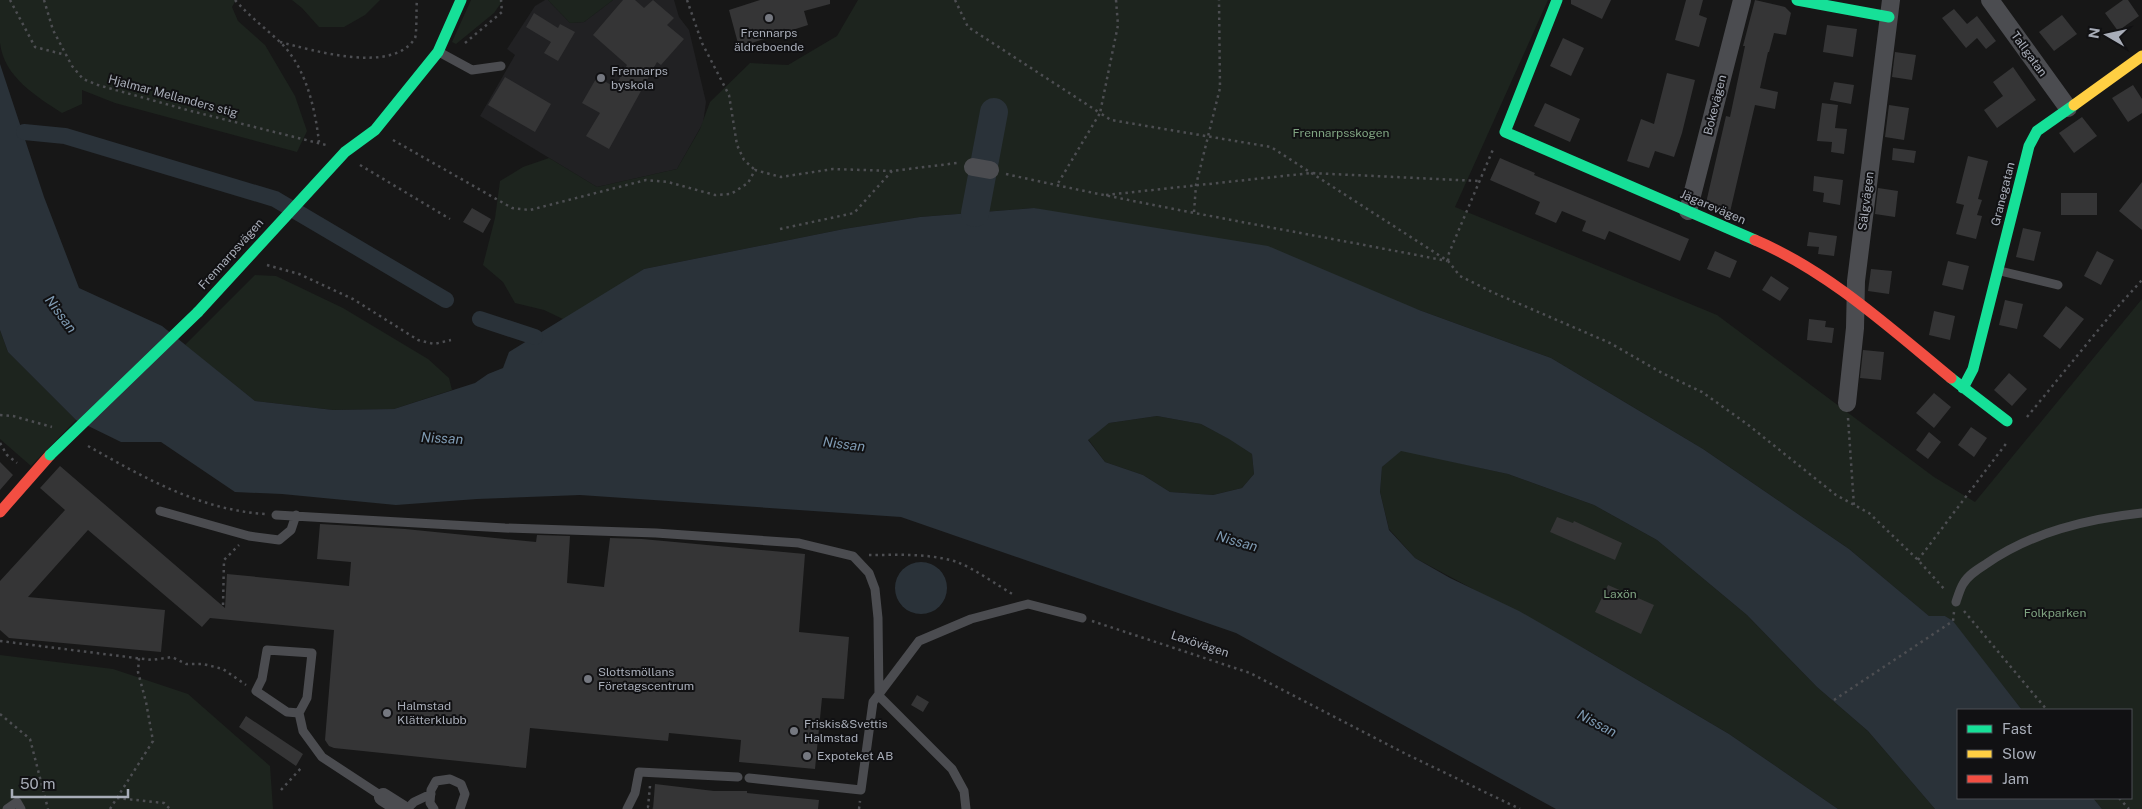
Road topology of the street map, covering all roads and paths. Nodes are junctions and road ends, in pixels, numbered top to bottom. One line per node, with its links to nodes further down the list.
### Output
1 (10, 0): 17 (path)
2 (44, 0): 17 (path, Hjalmar Mellanders stig)
3 (235, 0): 16 (path)
4 (417, 0): 16 (path)
5 (461, 0): 18 (street, Frennarpsvägen)
6 (501, 0): 18 (path)
7 (688, 0): 28 (path)
8 (955, 0): 22 (path)
9 (1116, 0): 22 (path)
10 (1219, 0): 25 (path)
11 (1557, 0): 24 (street)
12 (1742, 0): 35 (street, Bokevägen)
13 (1797, 0): 15 (street)
14 (1990, 0): 21 (street, Tallgatan)
15 (1890, 8): 43 (street, Sälgvägen)
16 (280, 42): 26 (path)
17 (66, 54): 26 (path, Hjalmar Mellanders stig)
18 (443, 54): 20 (lane); 23 (street, Frennarpsvägen)
19 (2142, 56): 21 (street, Granegatan)
20 (501, 66)
21 (2068, 108): 41 (street, Granegatan)
22 (1100, 113): 25 (path); 32 (path)
23 (375, 130): 27 (street, Frennarpsvägen); 28 (path)
24 (1505, 132): 31 (path); 35 (street, Jägarevägen)
25 (1208, 137): 30 (path); 33 (path)
26 (319, 142): 27 (path, Hjalmar Mellanders stig)
27 (346, 152): 37 (path); 40 (street, Frennarpsvägen)
28 (755, 170): 29 (path)
29 (892, 171): 32 (path); 38 (path)
30 (1311, 173): 31 (path); 33 (path); 39 (path)
31 (1479, 181): 39 (path)
32 (1057, 185): 34 (path)
33 (1196, 185): 34 (path); 36 (path)
34 (1102, 196): 36 (path)
35 (1688, 211): 43 (street, Jägarevägen)
36 (1194, 212): 39 (path)
37 (450, 219)
38 (780, 230)
39 (1448, 261): 53 (path)
40 (242, 264): 44 (path); 52 (street, Frennarpsvägen, bridge)
41 (1998, 271): 42 (lane); 45 (street, Granegatan)
42 (2058, 285)
43 (1856, 299): 45 (street, Jägarevägen); 46 (street, Sälgvägen)
44 (451, 340)
45 (1963, 388): 48 (street, Jägarevägen)
46 (1847, 403): 53 (path)
47 (0, 416): 49 (path)
48 (2007, 421)
49 (60, 430)
50 (0, 443): 52 (path)
51 (84, 444): 57 (path)
52 (31, 475): 55 (street, Frennarpsvägen)
53 (1854, 506): 61 (path)
54 (160, 511): 58 (lane)
55 (0, 512)
56 (2142, 512): 61 (lane)
57 (276, 515): 58 (lane)
58 (296, 515): 60 (lane)
59 (239, 545): 63 (path)
60 (853, 556): 62 (path); 68 (lane)
61 (1956, 602): 69 (path); 70 (path)
62 (1028, 604): 64 (lane); 68 (lane)
63 (223, 605)
64 (1082, 618): 96 (path, Laxövägen)
65 (0, 641): 66 (path)
66 (139, 658): 67 (path); 80 (path)
67 (256, 691): 71 (lane); 71 (lane)
68 (879, 696): 76 (lane); 95 (lane)
69 (1834, 700)
70 (2046, 709)
71 (298, 712): 79 (lane)
72 (0, 714): 86 (path)
73 (302, 767): 77 (path)
74 (647, 772): 75 (lane); 82 (path); 93 (lane)
75 (738, 777)
76 (749, 778)
77 (280, 790)
78 (431, 794): 90 (lane); 91 (lane); 92 (lane)
79 (383, 797): 89 (street)
80 (117, 798): 87 (path); 88 (path)
81 (2120, 799): 97 (path)
82 (648, 807): 83 (path); 94 (path)
83 (653, 808)
84 (7, 809): 85 (lane)
85 (21, 809)
86 (48, 809)
87 (110, 809)
88 (170, 809)
89 (402, 809)
90 (407, 809)
91 (434, 809)
92 (460, 809)
93 (627, 809)
94 (644, 809)
95 (966, 809)
96 (1520, 809)
97 (2129, 809)

